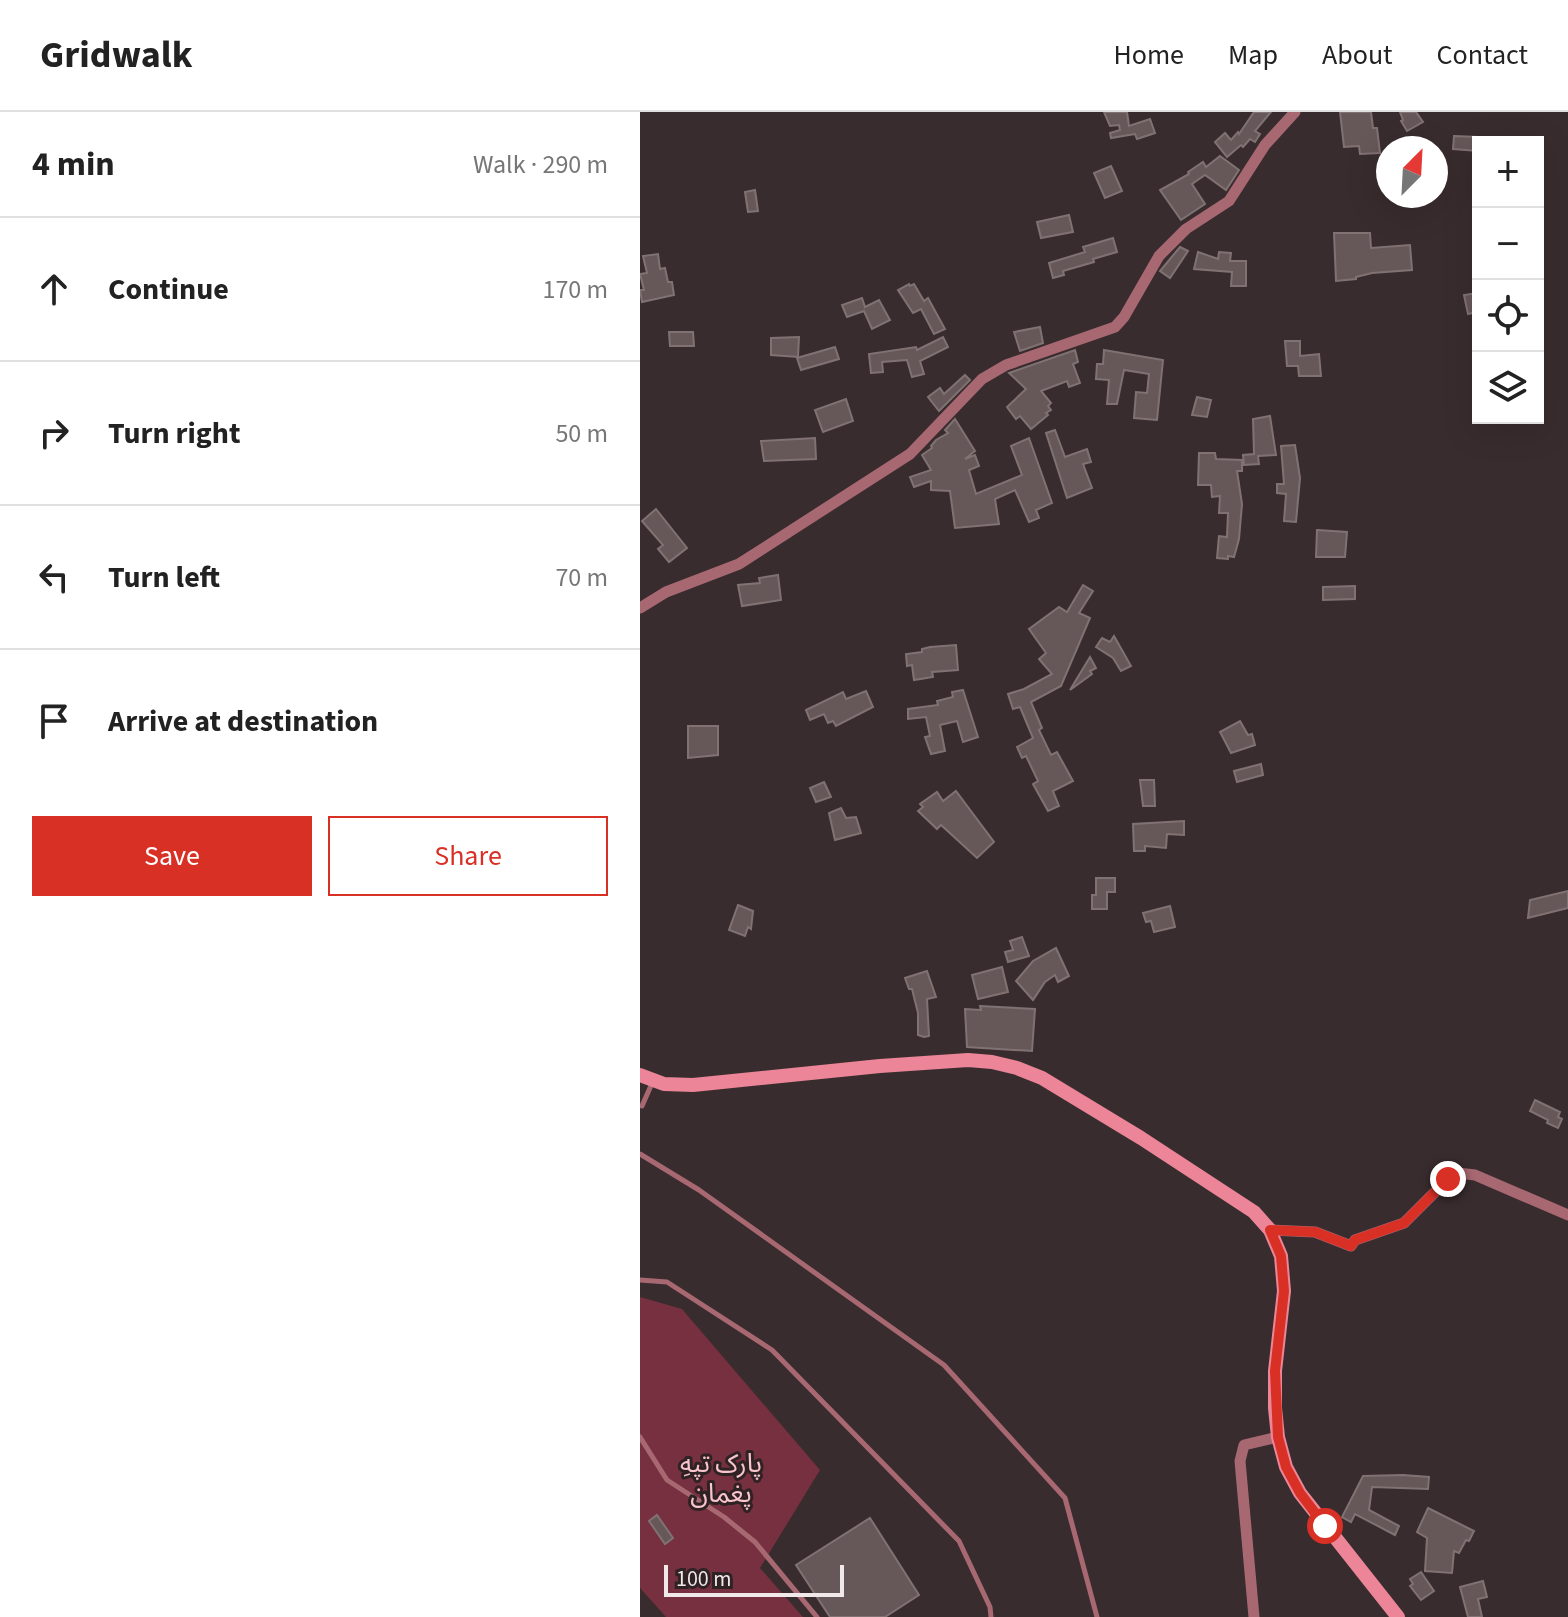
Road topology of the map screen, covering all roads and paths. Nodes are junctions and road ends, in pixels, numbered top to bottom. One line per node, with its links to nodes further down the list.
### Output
1 (1295, 112): 2 (street)
2 (640, 608)
3 (646, 1078): 4 (lane); 7 (main road)
4 (642, 1106)
5 (640, 1154): 13 (lane)
6 (1568, 1215): 7 (street)
7 (1270, 1230): 10 (main road)
8 (640, 1280): 12 (lane)
9 (640, 1437): 11 (lane)
10 (1278, 1437): 14 (street); 15 (main road)
11 (817, 1617)
12 (991, 1617)
13 (1097, 1617)
14 (1254, 1617)
15 (1398, 1617)

